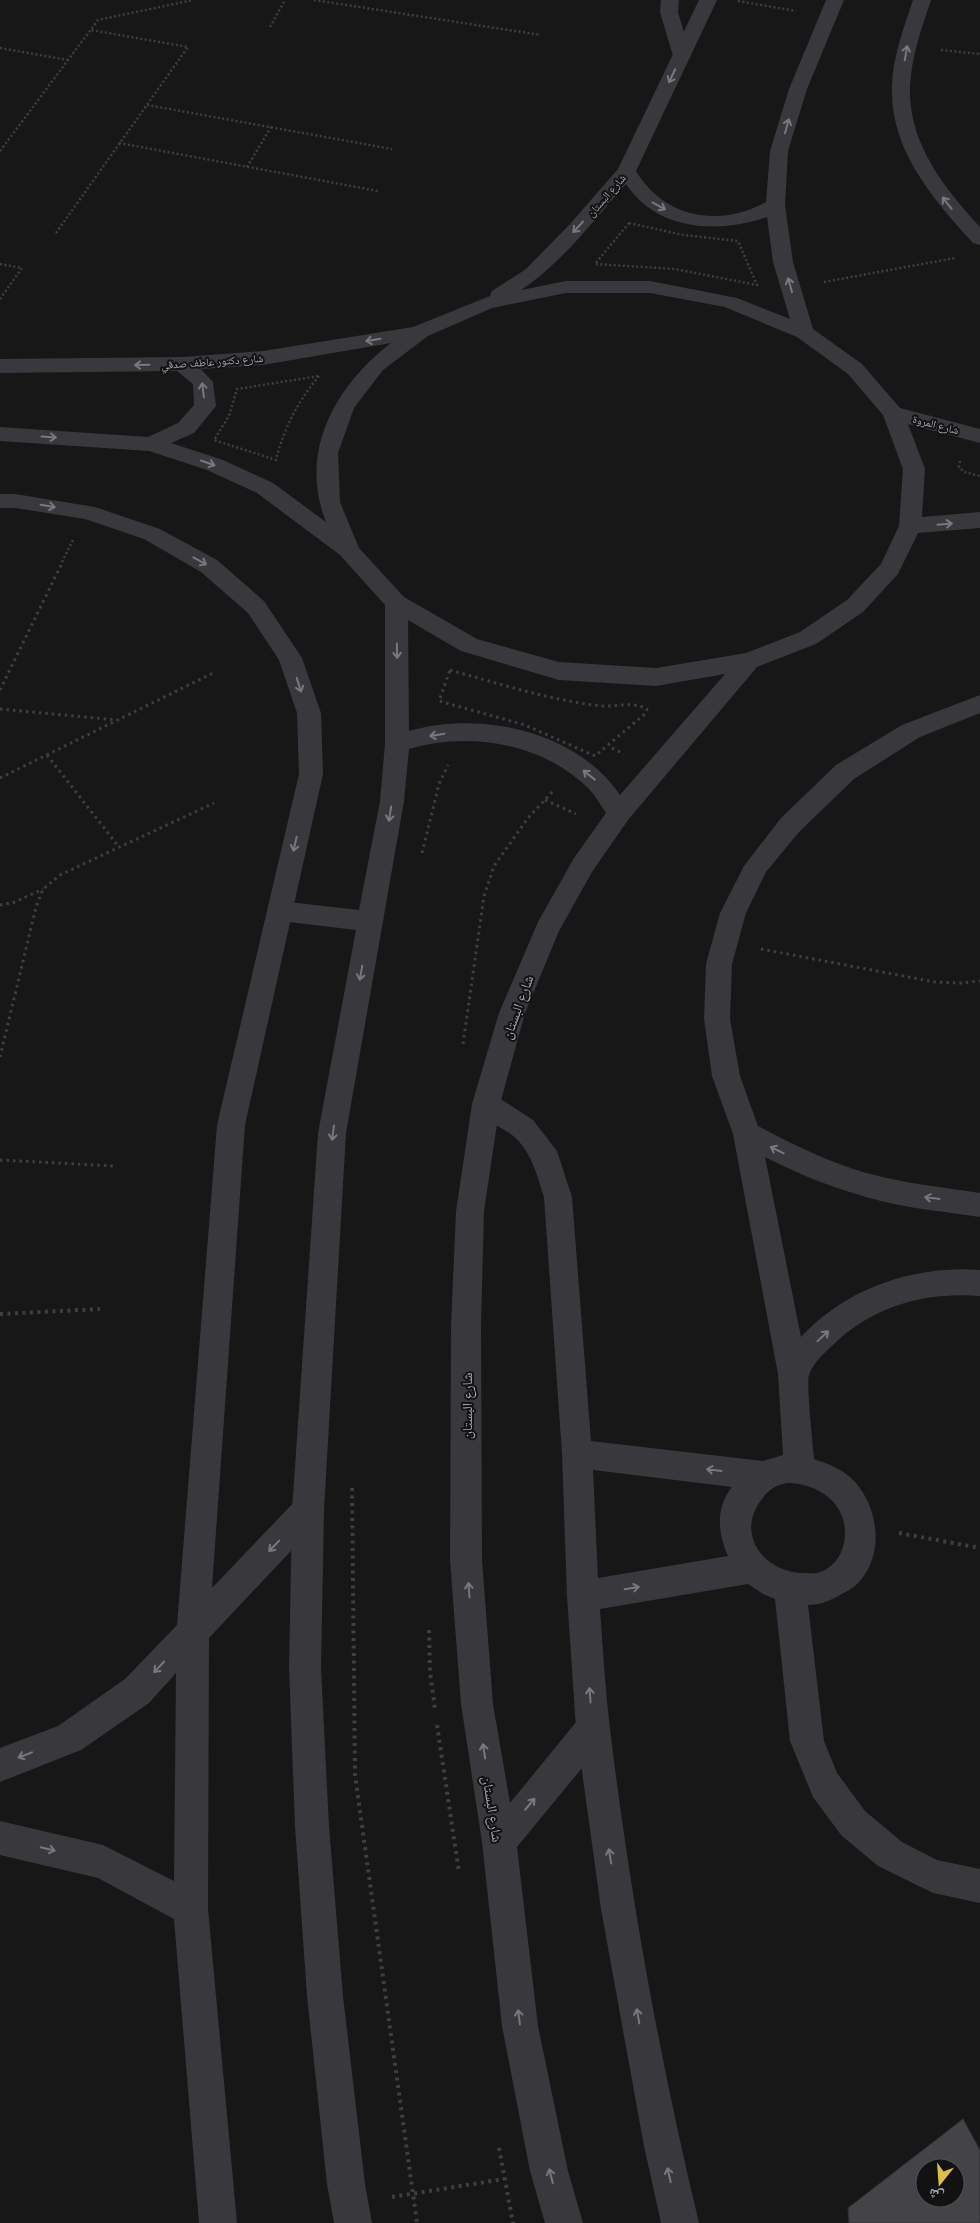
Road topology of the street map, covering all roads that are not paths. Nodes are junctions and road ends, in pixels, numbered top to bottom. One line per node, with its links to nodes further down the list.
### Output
1 (670, 0): 5 (street)
2 (708, 0): 5 (street, شارع البستان)
3 (922, 0): 8 (street, one-way to 3)
4 (832, 8): 7 (street, one-way to 4)
5 (682, 56): 6 (street, شارع البستان, one-way to 6)
6 (627, 172): 7 (street, one-way to 7); 9 (street, شارع البستان, one-way to 9)
7 (775, 205): 11 (street, one-way to 7)
8 (980, 239)
9 (487, 303): 10 (street); 11 (street)
10 (421, 332): 12 (street, شارع دكتور عاطف صدقي, one-way to 12); 21 (street)
11 (804, 332): 14 (street)
12 (182, 364): 13 (street, شارع دكتور عاطف صدقي, one-way to 13); 17 (street, one-way to 12)
13 (0, 366)
14 (892, 413): 16 (street, شارع المروة); 20 (street)
15 (0, 434): 17 (street, one-way to 17)
16 (980, 436)
17 (151, 444): 21 (street, one-way to 21)
18 (0, 501): 27 (street, one-way to 27)
19 (980, 520): 20 (street, one-way to 19)
20 (910, 526): 23 (street)
21 (349, 551): 22 (street)
22 (396, 603): 23 (street); 25 (street, one-way to 25)
23 (749, 661): 26 (street, شارع البستان)
24 (980, 704): 30 (street)
25 (397, 744): 26 (street, one-way to 25); 28 (street, one-way to 28)
26 (619, 813): 29 (street, شارع البستان)
27 (280, 911): 28 (street); 41 (street)
28 (370, 922): 37 (street, one-way to 37)
29 (486, 1104): 34 (street); 45 (street, شارع البستان, one-way to 29)
30 (747, 1134): 31 (street, one-way to 30); 33 (street)
31 (980, 1205)
32 (980, 1283): 33 (street, one-way to 32)
33 (792, 1374): 35 (street)
34 (577, 1454): 36 (street, one-way to 34); 40 (street)
35 (799, 1468): 36 (street); 39 (street)
36 (763, 1476): 38 (street)
37 (308, 1510): 41 (street, one-way to 41); 48 (street)
38 (751, 1568): 39 (street); 40 (street, one-way to 38)
39 (790, 1590): 46 (street)
40 (583, 1596): 42 (street, one-way to 40)
41 (193, 1631): 43 (street, one-way to 43); 47 (street)
42 (593, 1728): 45 (street, one-way to 42); 51 (street, one-way to 42)
43 (0, 1764)
44 (0, 1838): 47 (street, one-way to 47)
45 (499, 1842): 50 (street, شارع البستان, one-way to 45)
46 (980, 1886)
47 (191, 1909): 49 (street)
48 (352, 2214)
49 (218, 2223)
50 (564, 2223)
51 (680, 2223)

